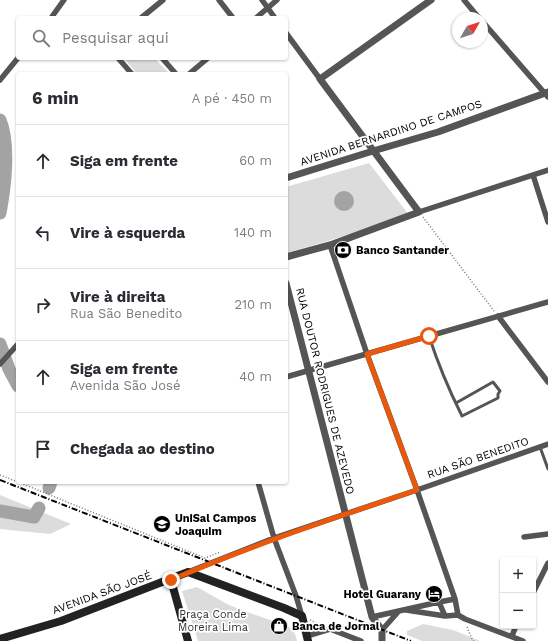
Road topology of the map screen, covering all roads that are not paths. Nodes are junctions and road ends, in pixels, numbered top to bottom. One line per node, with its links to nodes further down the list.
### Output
1 (64, 0): 10 (street)
2 (163, 0): 11 (street)
3 (219, 0): 12 (street)
4 (262, 0): 8 (street)
5 (278, 0): 8 (street)
6 (431, 0): 24 (street)
7 (464, 0): 9 (street)
8 (268, 8): 13 (street); 14 (street)
9 (474, 12)
10 (52, 16)
11 (143, 16)
12 (231, 16)
13 (258, 16)
14 (274, 16)
15 (488, 28): 26 (street)
16 (288, 35): 24 (street)
17 (16, 60): 25 (street)
18 (120, 60): 21 (street)
19 (164, 60): 22 (street)
20 (206, 60): 23 (street)
21 (130, 72)
22 (174, 72)
23 (191, 72)
24 (320, 79): 27 (street)
25 (0, 80)
26 (547, 94): 27 (street, AVENIDA BERNARDINO DE CAMPOS)
27 (373, 150): 30 (street, AVENIDA BERNARDINO DE CAMPOS); 31 (street)
28 (548, 170): 29 (street)
29 (533, 175): 31 (street); 32 (street)
30 (288, 177)
31 (419, 212): 33 (street)
32 (548, 222)
33 (330, 245): 34 (street); 42 (street)
34 (288, 256)
35 (288, 291): 44 (street, RUA DOUTOR RODRIGUES DE AZEVEDO)
36 (548, 302): 37 (street)
37 (498, 316): 38 (street); 46 (street)
38 (429, 336): 42 (street); 47 (lane)
39 (16, 346): 41 (street)
40 (16, 350): 41 (street)
41 (9, 353): 43 (street)
42 (367, 354): 44 (street); 52 (street)
43 (0, 364)
44 (309, 370): 45 (street); 53 (street, RUA DOUTOR RODRIGUES DE AZEVEDO)
45 (288, 375)
46 (548, 382)
47 (456, 403): 47 (lane)
48 (548, 444): 49 (street, RUA SÃO BENEDITO)
49 (540, 447): 50 (lane); 52 (street, RUA SÃO BENEDITO)
50 (548, 469)
51 (259, 484): 56 (street)
52 (417, 490): 53 (street, RUA SÃO BENEDITO); 62 (street)
53 (345, 514): 56 (street, RUA SÃO BENEDITO); 69 (street, RUA DOUTOR RODRIGUES DE AZEVEDO)
54 (548, 534): 55 (street)
55 (524, 537)
56 (274, 538): 57 (street, RUA SÃO BENEDITO); 67 (street)
57 (210, 563): 59 (street, AVENIDA SÃO JOSÉ)
58 (548, 563): 61 (street)
59 (188, 572): 60 (main road, AVENIDA SÃO JOSÉ); 67 (main road)
60 (171, 580): 73 (main road, AVENIDA SÃO JOSÉ); 75 (main road)
61 (536, 587)
62 (455, 599): 63 (street); 66 (street)
63 (439, 602): 64 (street); 68 (street)
64 (406, 610): 65 (street); 68 (street)
65 (398, 612): 69 (street); 71 (street)
66 (458, 615): 68 (street); 72 (street)
67 (302, 616): 74 (main road)
68 (445, 616)
69 (372, 618): 71 (street, RUA DOUTOR RODRIGUES DE AZEVEDO)
70 (515, 629): 72 (street)
71 (382, 630): 77 (street)
72 (512, 636): 78 (street)
73 (0, 639)
74 (308, 639): 76 (street)
75 (188, 641)
76 (361, 641)
77 (382, 641)
78 (523, 641)

